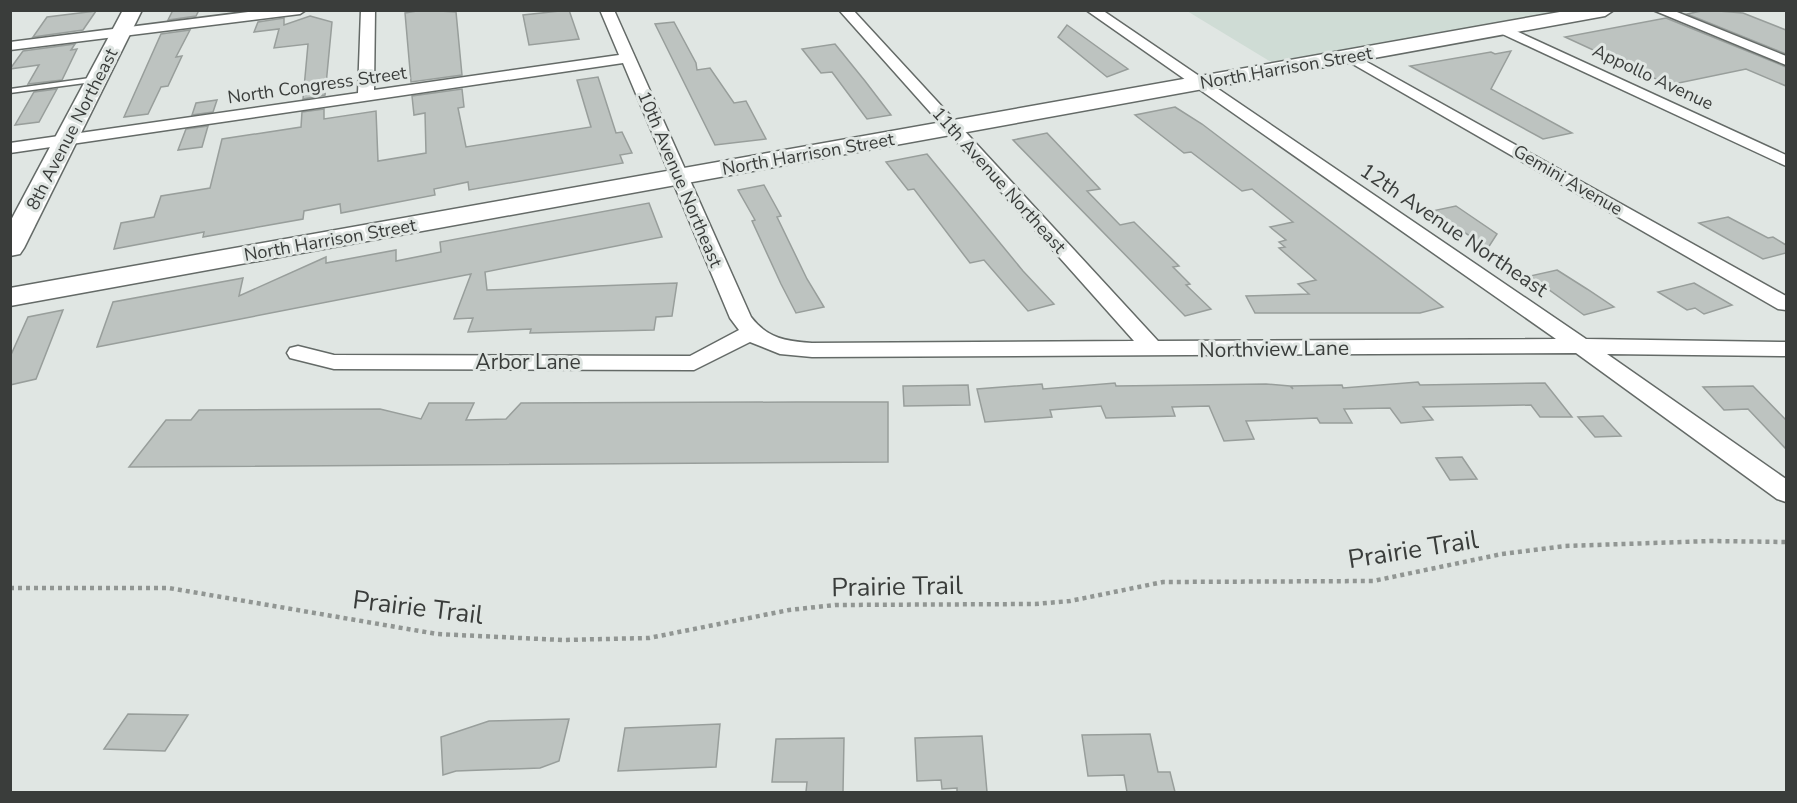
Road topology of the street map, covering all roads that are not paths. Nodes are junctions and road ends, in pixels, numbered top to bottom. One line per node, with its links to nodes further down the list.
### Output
1 (133, 10): 10 (street, 8th Avenue Northeast)
2 (300, 10): 10 (street)
3 (368, 10): 18 (street)
4 (607, 10): 13 (street, 10th Avenue Northeast)
5 (845, 10): 19 (street, 11th Avenue Northeast)
6 (1092, 10): 16 (street, 12th Avenue Northeast)
7 (1605, 10): 9 (street, North Harrison Street)
8 (1659, 10): 14 (street)
9 (1503, 29): 12 (street, North Harrison Street); 22 (street, Appollo Avenue)
10 (122, 32): 11 (street); 15 (street, 8th Avenue Northeast)
11 (10, 46)
12 (1349, 56): 16 (street, North Harrison Street); 27 (street, Gemini Avenue)
13 (628, 58): 18 (street, North Congress Street); 23 (street, 10th Avenue Northeast)
14 (1786, 61)
15 (97, 79): 17 (lane); 20 (street, 8th Avenue Northeast)
16 (1196, 84): 19 (street, North Harrison Street); 29 (street, 12th Avenue Northeast)
17 (10, 91)
18 (366, 97): 20 (street, North Congress Street)
19 (952, 128): 23 (street, North Harrison Street); 31 (street, 11th Avenue Northeast)
20 (66, 140): 21 (street, North Congress Street); 24 (street, 8th Avenue Northeast)
21 (10, 148)
22 (1786, 161)
23 (678, 177): 26 (street, North Harrison Street); 28 (street, 10th Avenue Northeast)
24 (19, 217): 25 (street, 8th Avenue Northeast)
25 (10, 248)
26 (10, 297)
27 (1786, 304)
28 (756, 337): 31 (street, Northview Lane); 32 (street, Arbor Lane)
29 (1579, 345): 30 (street, Northview Lane); 31 (street, Northview Lane); 33 (street, 12th Avenue Northeast)
30 (1786, 349)
31 (1154, 350)
32 (298, 353)
33 (1786, 492)

